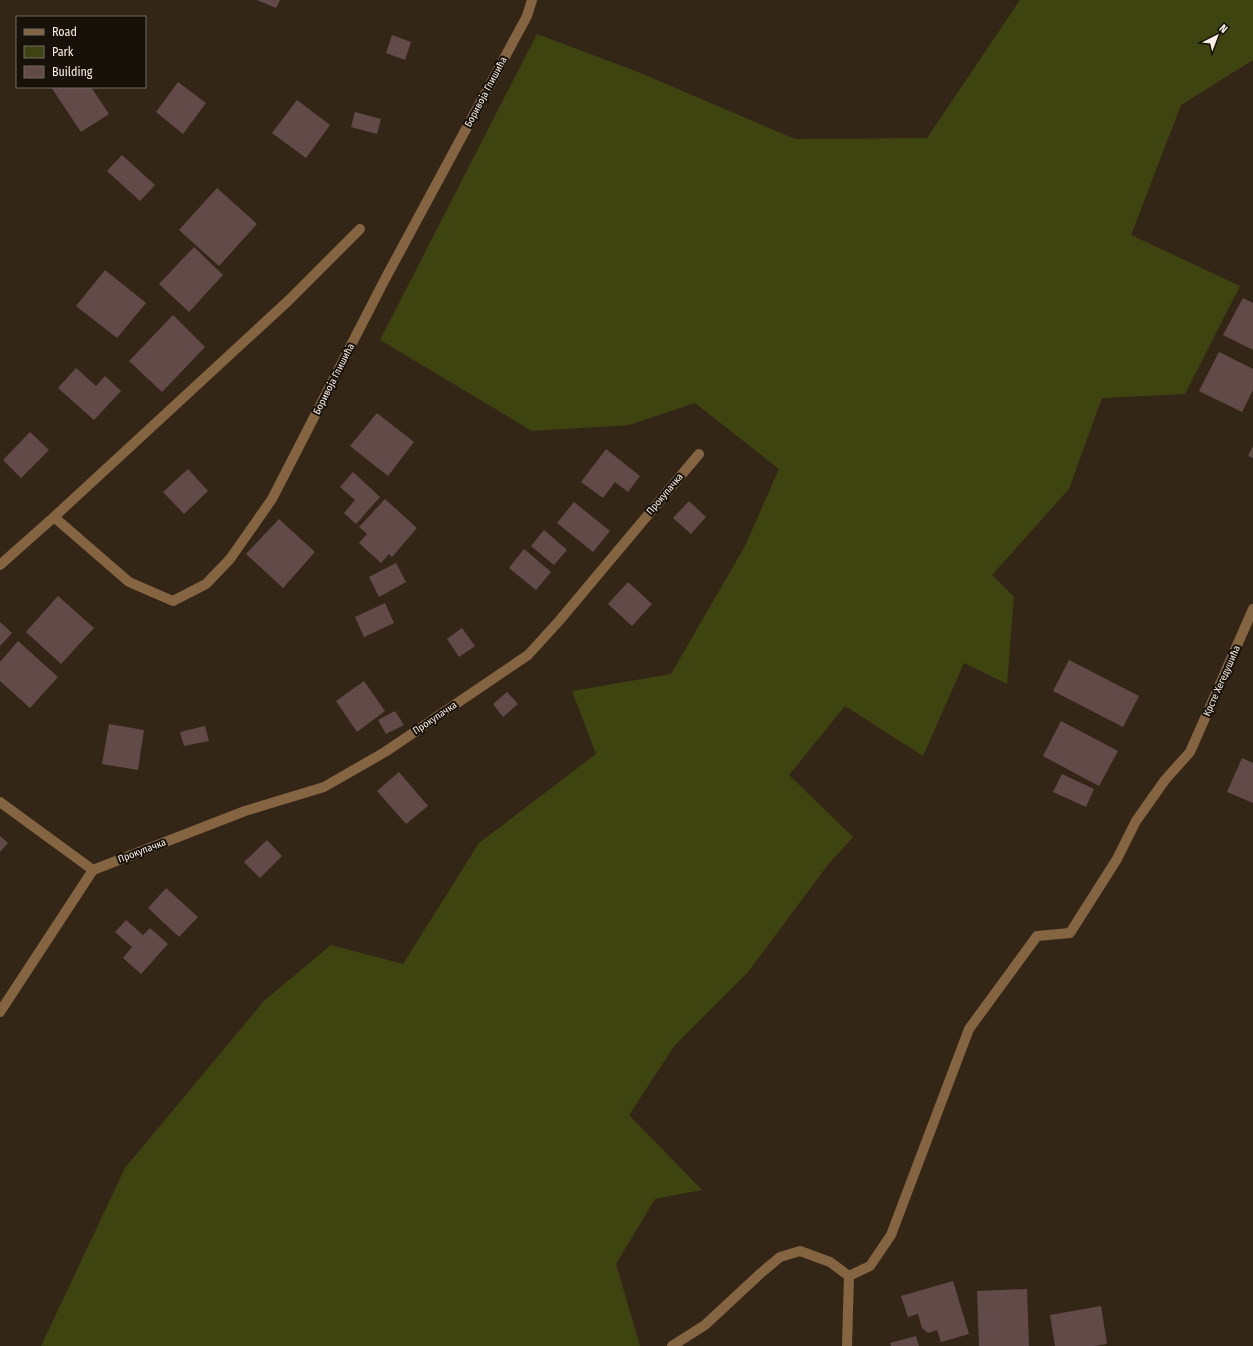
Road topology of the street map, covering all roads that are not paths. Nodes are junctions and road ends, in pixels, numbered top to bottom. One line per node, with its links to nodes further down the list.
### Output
1 (532, 0): 4 (street, Боривоја Глишића)
2 (360, 229): 4 (street)
3 (699, 454): 8 (street, Прокупачка)
4 (54, 518): 5 (street)
5 (0, 565)
6 (1253, 609): 10 (street, Крсте Хегедушића)
7 (0, 802): 8 (street)
8 (93, 870): 9 (street)
9 (0, 1012)
10 (849, 1276): 11 (street); 12 (street)
11 (672, 1346)
12 (847, 1346)

